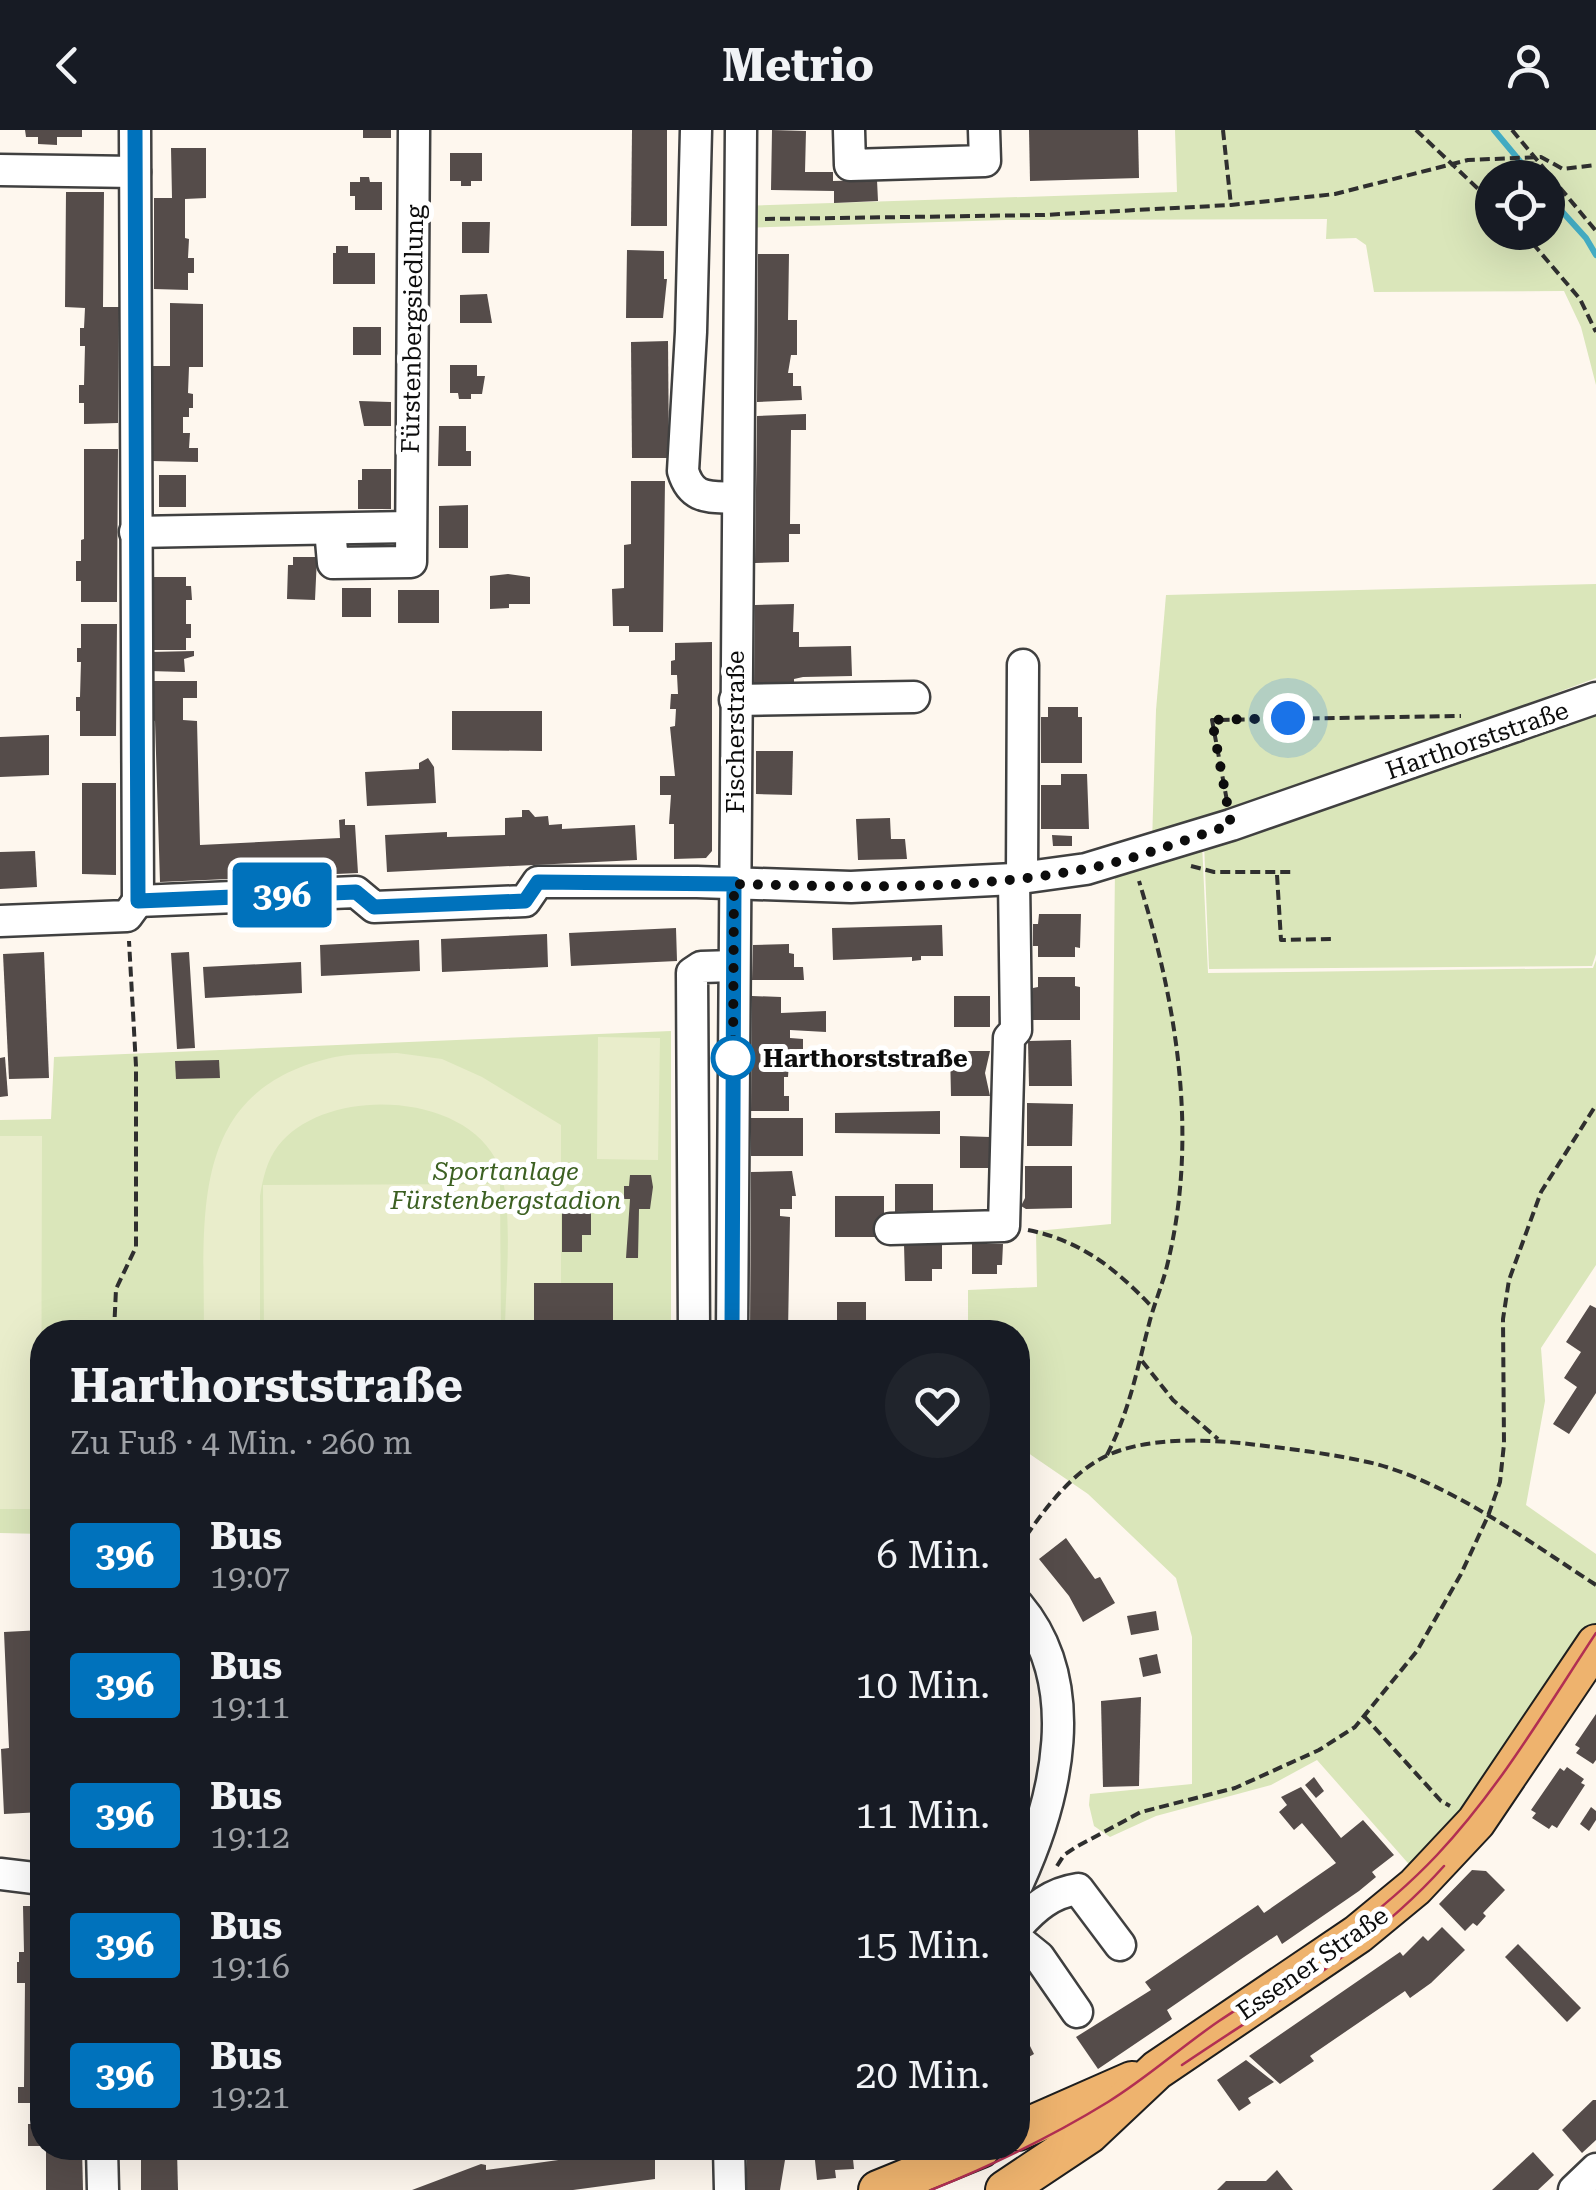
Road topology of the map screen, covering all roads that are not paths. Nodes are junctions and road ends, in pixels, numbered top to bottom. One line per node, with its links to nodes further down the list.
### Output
1 (135, 130): 8 (street)
2 (414, 130): 14 (street, Fürstenbergsiedlung)
3 (696, 130): 10 (street)
4 (740, 130): 9 (street, Fischerstraße)
5 (849, 130): 6 (street)
6 (984, 130)
7 (0, 170): 8 (street)
8 (135, 172): 14 (street)
9 (740, 228): 10 (street); 11 (street, Fischerstraße)
10 (694, 240): 12 (street)
11 (739, 331): 12 (street); 13 (street, Fischerstraße)
12 (691, 332): 13 (street)
13 (737, 498): 18 (street, Fischerstraße)
14 (136, 532): 21 (street)
15 (1024, 665): 19 (street)
16 (914, 697): 18 (street)
17 (1596, 698): 19 (street, Harthorststraße)
18 (735, 700): 20 (street, Fischerstraße)
19 (1018, 878): 20 (street, Harthorststraße); 24 (street)
20 (734, 884): 21 (street, Harthorststraße); 23 (street, Fischerstraße)
21 (132, 909): 22 (street, Harthorststraße)
22 (0, 921)
23 (734, 966): 25 (street); 26 (street, Fischerstraße)
24 (890, 1229)
25 (694, 1320)
26 (732, 1320)
27 (1030, 1622): 30 (street)
28 (1596, 1644): 36 (main road, Essener Straße)
29 (0, 1874): 31 (street)
30 (1030, 1876)
31 (30, 1879)
32 (1030, 1902): 33 (street)
33 (1120, 1946)
34 (1030, 1950): 35 (street)
35 (1076, 2012)
36 (1157, 2070): 37 (main road, Essener Straße); 45 (main road, Essener Straße)
37 (1030, 2126)
38 (102, 2160): 42 (street)
39 (730, 2160): 43 (street)
40 (944, 2160): 44 (main road)
41 (1596, 2169): 46 (street)
42 (103, 2190)
43 (730, 2190)
44 (878, 2190)
45 (1005, 2190)
46 (1574, 2190)

